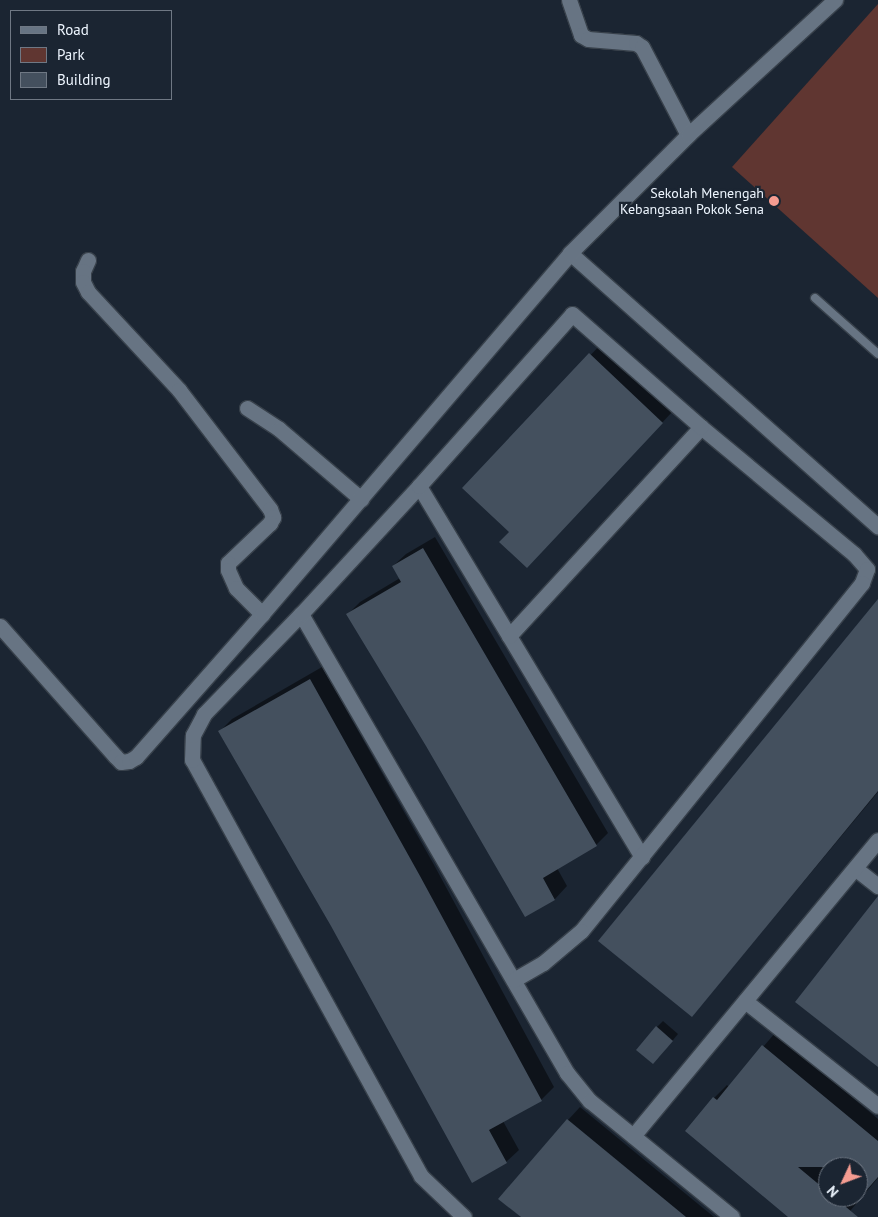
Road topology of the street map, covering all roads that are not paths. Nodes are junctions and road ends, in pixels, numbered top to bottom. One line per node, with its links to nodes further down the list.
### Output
1 (570, 0): 3 (street)
2 (835, 0): 3 (street)
3 (688, 135): 4 (street)
4 (570, 253): 11 (street); 12 (street)
5 (88, 260): 14 (street)
6 (815, 298): 7 (lane)
7 (878, 354)
8 (248, 408): 11 (street)
9 (701, 427): 10 (street); 13 (street); 17 (street)
10 (419, 486): 15 (street); 17 (street)
11 (361, 499): 14 (street)
12 (878, 526)
13 (872, 570): 19 (street)
14 (262, 614): 16 (street)
15 (301, 614): 22 (street); 26 (street)
16 (0, 626)
17 (509, 636): 19 (street)
18 (878, 840): 20 (street)
19 (642, 857): 22 (street)
20 (856, 869): 21 (street); 23 (street)
21 (878, 886)
22 (513, 980): 25 (street)
23 (745, 1001): 24 (street); 25 (street)
24 (878, 1106)
25 (633, 1136): 27 (street)
26 (464, 1217)
27 (732, 1217)

